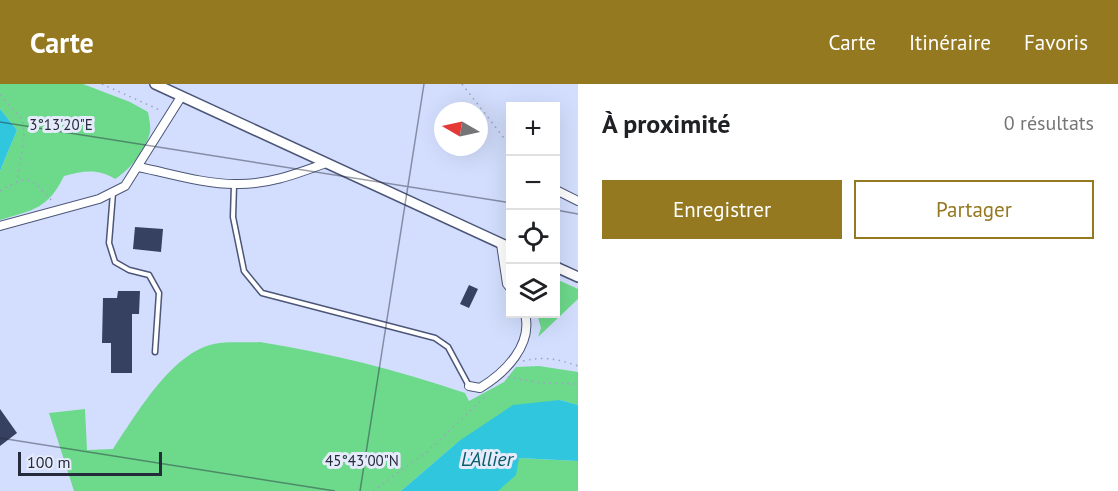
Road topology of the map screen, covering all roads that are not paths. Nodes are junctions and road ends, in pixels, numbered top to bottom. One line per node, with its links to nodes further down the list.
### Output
1 (155, 84): 2 (street)
2 (181, 97): 3 (street); 4 (street)
3 (326, 163): 5 (street); 10 (street)
4 (138, 167): 5 (street); 6 (street)
5 (234, 185): 15 (lane)
6 (113, 192): 9 (street); 14 (lane)
7 (560, 192): 8 (street)
8 (578, 201)
9 (0, 226)
10 (506, 246)
11 (560, 269): 12 (street)
12 (578, 277)
13 (526, 318): 15 (street)
14 (155, 352)
15 (469, 386)

